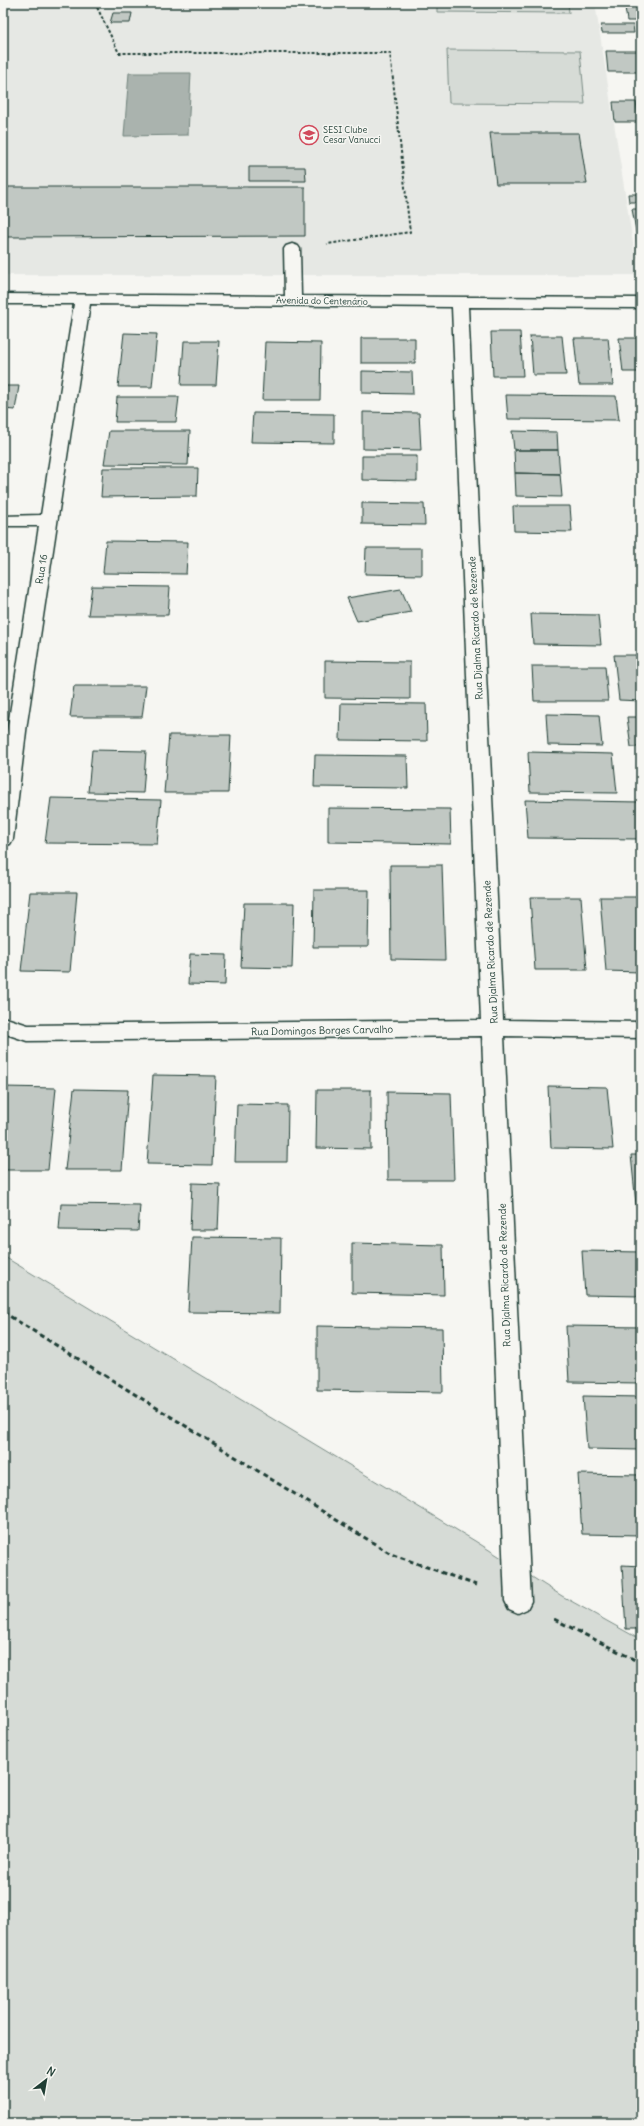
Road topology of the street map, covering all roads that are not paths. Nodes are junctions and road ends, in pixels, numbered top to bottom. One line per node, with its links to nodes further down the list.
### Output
1 (292, 249): 4 (street)
2 (3, 299): 3 (street, Avenida do Centenário)
3 (83, 299): 4 (street, Avenida do Centenário); 7 (street, Rua 16)
4 (293, 301): 6 (street, Avenida do Centenário)
5 (641, 302): 6 (street, Avenida do Centenário)
6 (460, 303): 12 (street, Rua Djalma Ricardo de Rezende)
7 (48, 520): 8 (street); 9 (street, Rua 16)
8 (3, 521)
9 (10, 723): 10 (street, Rua 16)
10 (3, 839)
11 (3, 1025): 12 (street, Rua Domingos Borges Carvalho)
12 (494, 1028): 13 (street, Rua Domingos Borges Carvalho); 14 (street, Rua Djalma Ricardo de Rezende)
13 (641, 1030)
14 (518, 1601)

